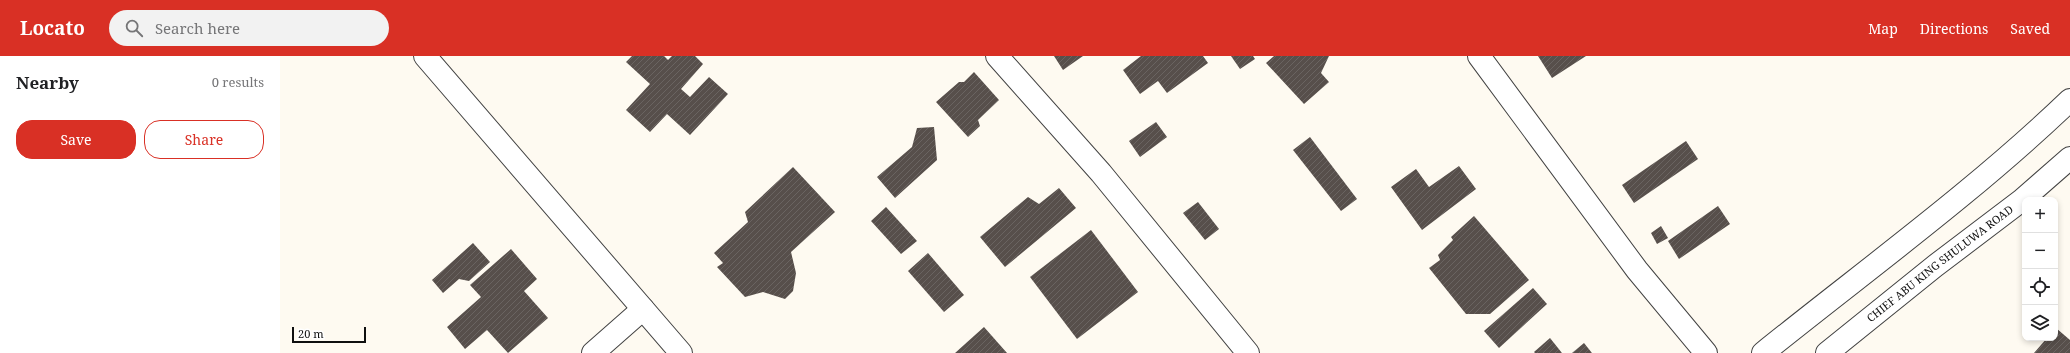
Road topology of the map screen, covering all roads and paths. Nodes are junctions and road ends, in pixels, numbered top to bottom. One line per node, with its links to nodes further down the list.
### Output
1 (425, 56): 6 (street)
2 (997, 56): 9 (street)
3 (1479, 56): 10 (street)
4 (2070, 100): 11 (street)
5 (2070, 158): 12 (street, CHIEF ABU KING SHULUWA ROAD)
6 (643, 309): 7 (street); 8 (street)
7 (593, 353)
8 (680, 353)
9 (1248, 353)
10 (1706, 353)
11 (1763, 353)
12 (1827, 353)

